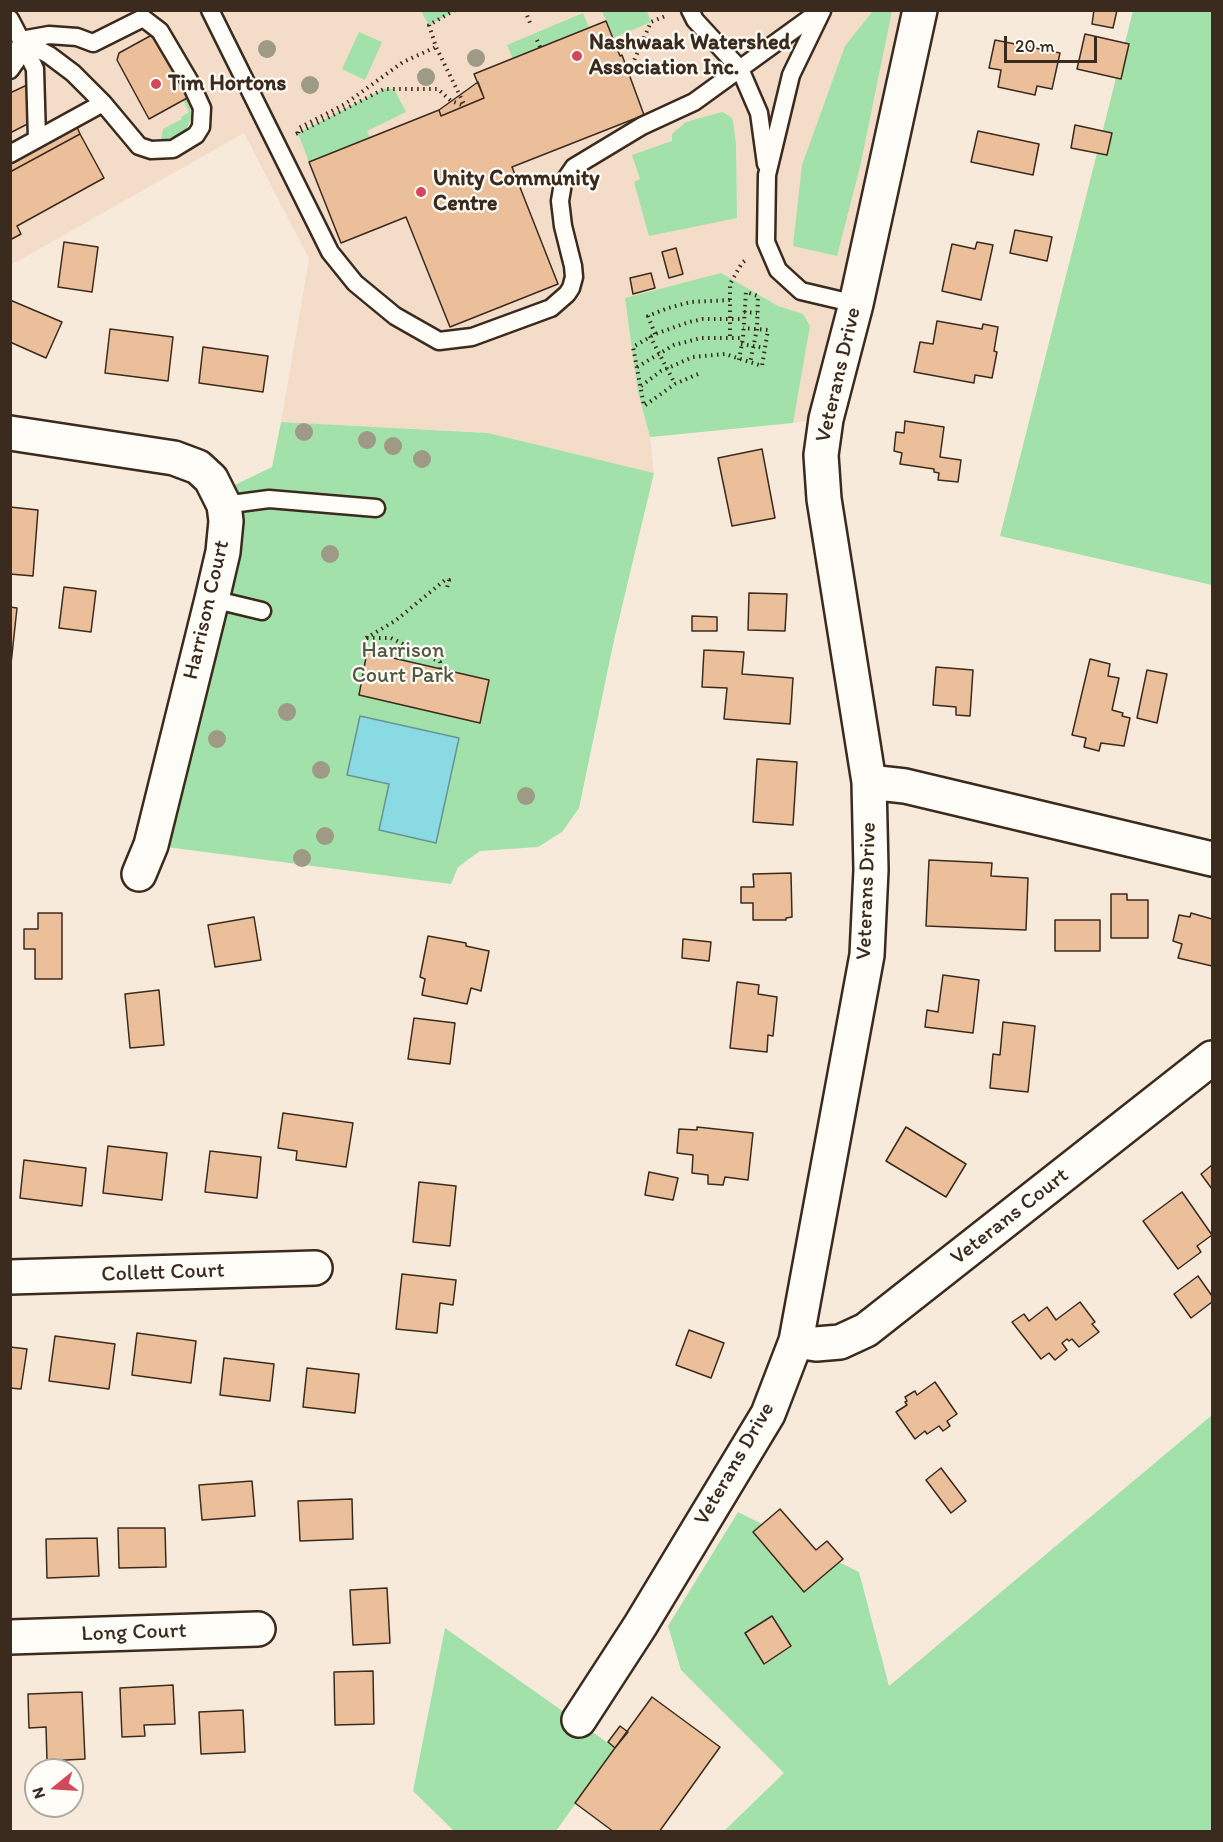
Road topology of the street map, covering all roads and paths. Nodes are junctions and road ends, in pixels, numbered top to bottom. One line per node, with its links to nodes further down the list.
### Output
1 (210, 10): 15 (lane)
2 (455, 10): 12 (path)
3 (525, 10): 9 (path)
4 (690, 10): 15 (lane)
5 (822, 10): 15 (lane); 20 (lane)
6 (920, 10): 23 (street, Veterans Drive)
7 (10, 19): 10 (lane)
8 (651, 22): 14 (path)
9 (530, 23)
10 (21, 40): 16 (lane); 17 (lane); 17 (lane); 18 (lane)
11 (537, 40): 13 (path)
12 (436, 47): 12 (path)
13 (540, 47)
14 (626, 67)
15 (740, 69): 20 (lane)
16 (10, 70)
17 (103, 103): 18 (lane)
18 (37, 139): 19 (lane)
19 (10, 154)
20 (767, 175): 21 (lane)
21 (766, 242): 22 (path); 23 (lane)
22 (730, 300): 26 (path); 30 (path)
23 (856, 304): 52 (street, Veterans Drive)
24 (744, 312): 25 (path); 25 (path); 27 (path)
25 (757, 313): 29 (path)
26 (730, 319): 27 (path); 30 (path); 32 (path)
27 (744, 319): 28 (path)
28 (743, 328): 29 (path); 33 (path)
29 (757, 329): 35 (path); 36 (path)
30 (655, 333): 31 (path)
31 (650, 336): 37 (path); 40 (path)
32 (730, 336): 33 (path); 37 (path)
33 (743, 338): 34 (path)
34 (741, 344): 35 (path); 38 (path)
35 (754, 346): 36 (path); 39 (path)
36 (765, 348): 39 (path)
37 (659, 353): 40 (path); 41 (path)
38 (739, 360): 39 (path); 41 (path)
39 (750, 363)
40 (637, 367): 44 (path)
41 (667, 368): 43 (path); 44 (path)
42 (698, 374): 43 (path)
43 (675, 384): 44 (path)
44 (641, 386)
45 (10, 433): 46 (street, Harrison Court)
46 (224, 505): 47 (lane); 49 (street, Harrison Court)
47 (376, 508)
48 (450, 589): 51 (path)
49 (212, 599): 50 (lane); 54 (street, Harrison Court)
50 (262, 611)
51 (440, 669)
52 (869, 782): 53 (street); 58 (street, Veterans Drive)
53 (1212, 859)
54 (139, 873)
55 (1212, 1058): 58 (street, Veterans Court)
56 (315, 1268): 57 (street, Collett Court)
57 (10, 1277)
58 (795, 1341): 61 (street, Veterans Drive)
59 (258, 1629): 60 (street, Long Court)
60 (10, 1637)
61 (579, 1720)

